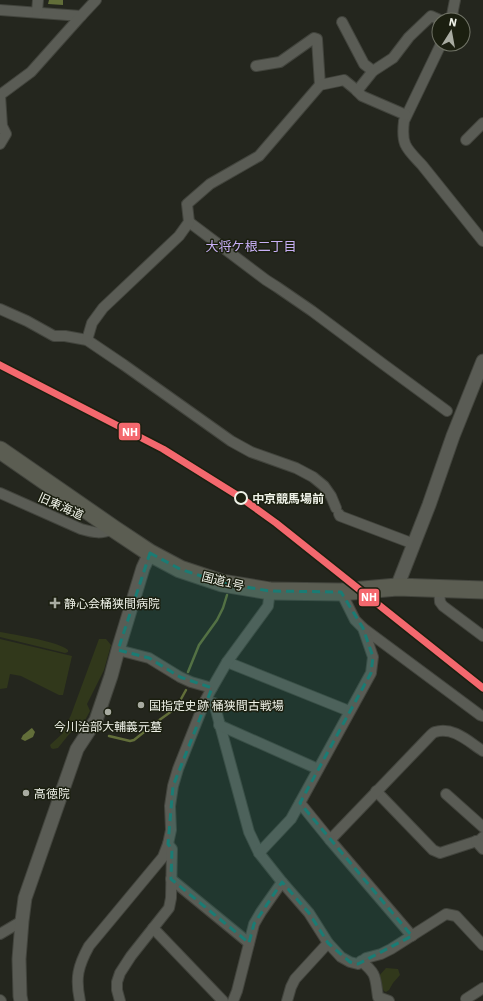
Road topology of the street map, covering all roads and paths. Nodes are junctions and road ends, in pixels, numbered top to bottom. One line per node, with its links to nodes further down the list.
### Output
1 (38, 0): 5 (street)
2 (96, 0): 7 (street)
3 (455, 0): 6 (street)
4 (0, 10): 5 (street)
5 (37, 12): 7 (street)
6 (453, 12)
7 (81, 16): 18 (street)
8 (431, 16): 12 (street)
9 (342, 22): 12 (street)
10 (437, 52): 15 (street)
11 (256, 66): 13 (street)
12 (373, 71): 14 (street)
13 (320, 85): 14 (street); 19 (street)
14 (357, 91): 15 (street)
15 (406, 115): 20 (street)
16 (483, 123): 17 (street)
17 (466, 140)
18 (0, 144)
19 (189, 222): 22 (street); 24 (street)
20 (483, 241)
21 (0, 309): 22 (street)
22 (86, 340): 28 (street)
23 (483, 361): 24 (street)
24 (453, 414): 28 (street)
25 (0, 450): 27 (highway, 国道1号)
26 (0, 493): 27 (street, 旧東海道)
27 (114, 529): 29 (highway, 国道1号)
28 (414, 544): 30 (street)
29 (150, 553): 33 (highway, 国道1号); 37 (street)
30 (397, 587): 31 (highway, 国道1号); 34 (highway, 国道1号)
31 (439, 588): 32 (highway, 国道1号); 36 (street)
32 (483, 590)
33 (270, 591): 34 (highway, 国道1号); 38 (street)
34 (341, 592): 35 (street)
35 (363, 628): 41 (street); 42 (street)
36 (483, 636)
37 (118, 650): 39 (street); 57 (street)
38 (227, 662): 39 (street); 41 (street)
39 (212, 688): 40 (street)
40 (205, 701): 43 (street); 52 (street)
41 (349, 711): 45 (street)
42 (483, 716)
43 (219, 724): 45 (street); 54 (street)
44 (483, 751): 46 (street)
45 (318, 769): 48 (street)
46 (376, 791): 50 (street); 51 (street)
47 (446, 794): 49 (street)
48 (300, 803): 51 (street); 54 (street)
49 (483, 826)
50 (479, 839): 53 (street)
51 (330, 840): 60 (street)
52 (168, 844): 55 (street); 68 (street)
53 (483, 849)
54 (259, 853): 56 (street)
55 (171, 879): 58 (street); 61 (street)
56 (282, 882): 61 (street); 62 (street)
57 (22, 920): 59 (street); 67 (street)
58 (153, 928): 69 (street); 70 (street)
59 (0, 934)
60 (412, 936): 63 (street); 64 (street)
61 (249, 943): 71 (street)
62 (328, 943): 64 (street); 72 (street)
63 (483, 945)
64 (362, 961): 73 (street)
65 (483, 988): 66 (street)
66 (465, 1000)
67 (21, 1001)
68 (80, 1001)
69 (120, 1001)
70 (223, 1001)
71 (233, 1001)
72 (287, 1001)
73 (389, 1001)

